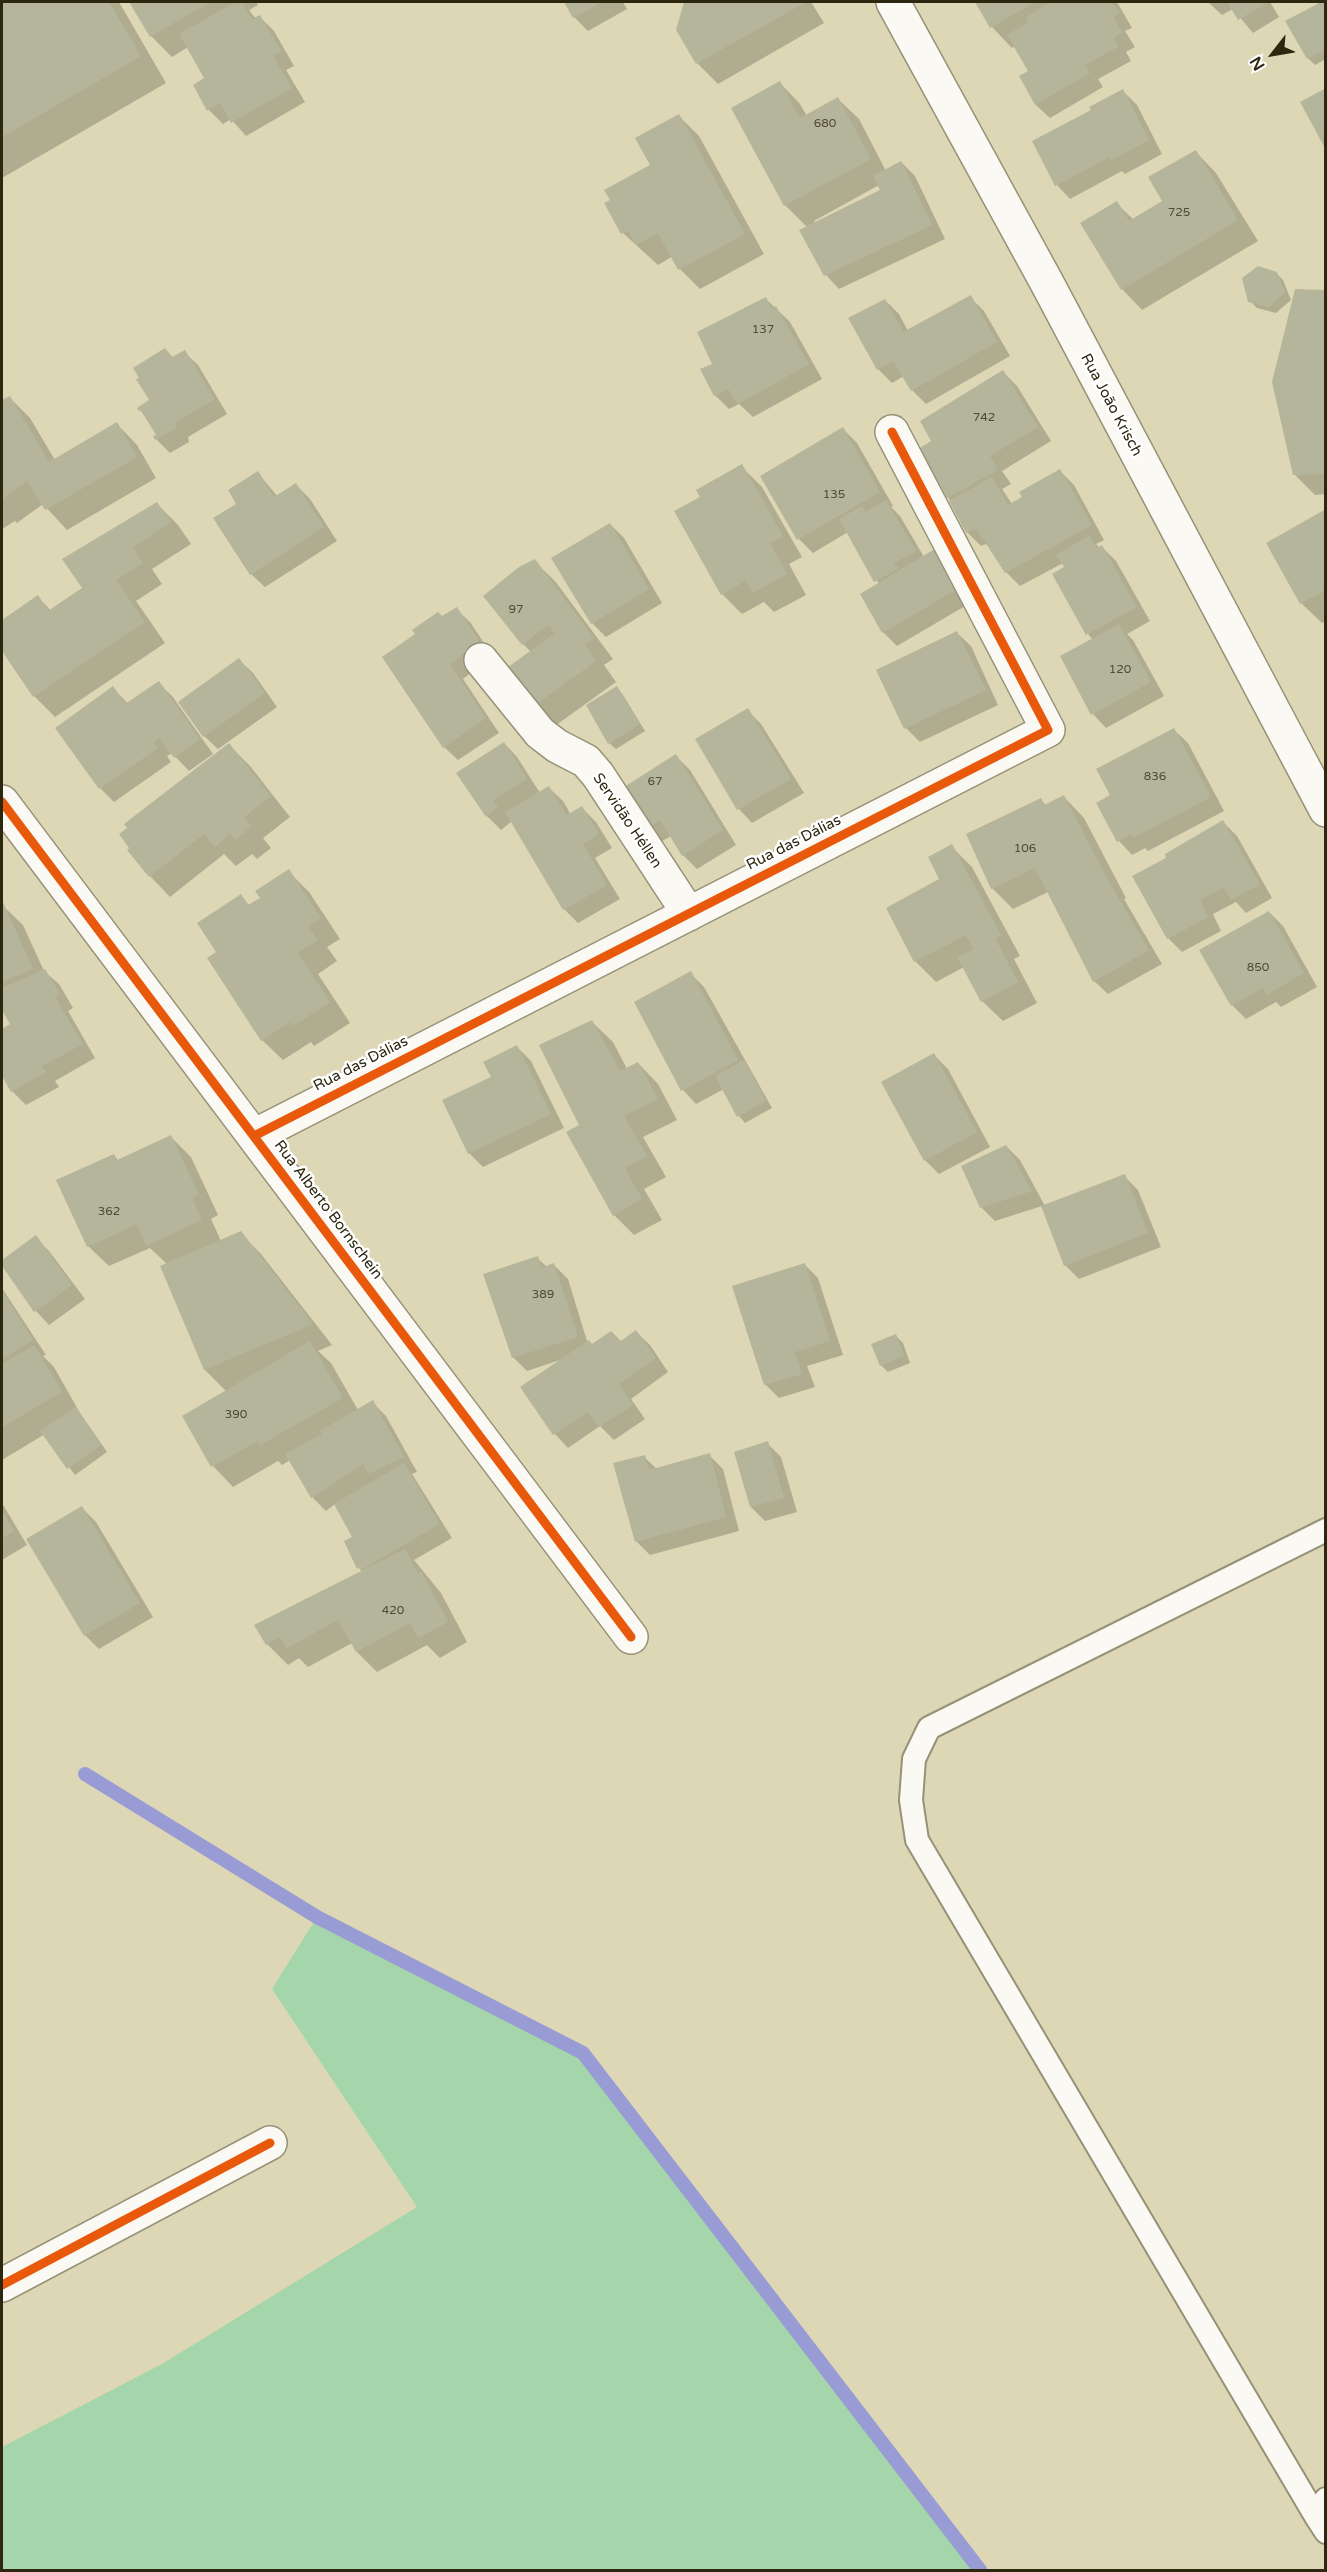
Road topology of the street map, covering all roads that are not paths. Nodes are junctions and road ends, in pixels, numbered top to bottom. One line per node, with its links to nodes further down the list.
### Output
1 (893, 2): 5 (street, Rua João Krisch)
2 (892, 432): 6 (street, Rua das Dálias)
3 (481, 660): 6 (street, Servidão Héllen)
4 (2, 802): 7 (street, Rua Alberto Bornschein)
5 (1326, 810)
6 (689, 914): 7 (street, Rua das Dálias)
7 (254, 1136): 9 (street, Rua Alberto Bornschein)
8 (1326, 1530): 12 (lane)
9 (631, 1637)
10 (270, 2144): 11 (street)
11 (2, 2285)
12 (1322, 2515)

